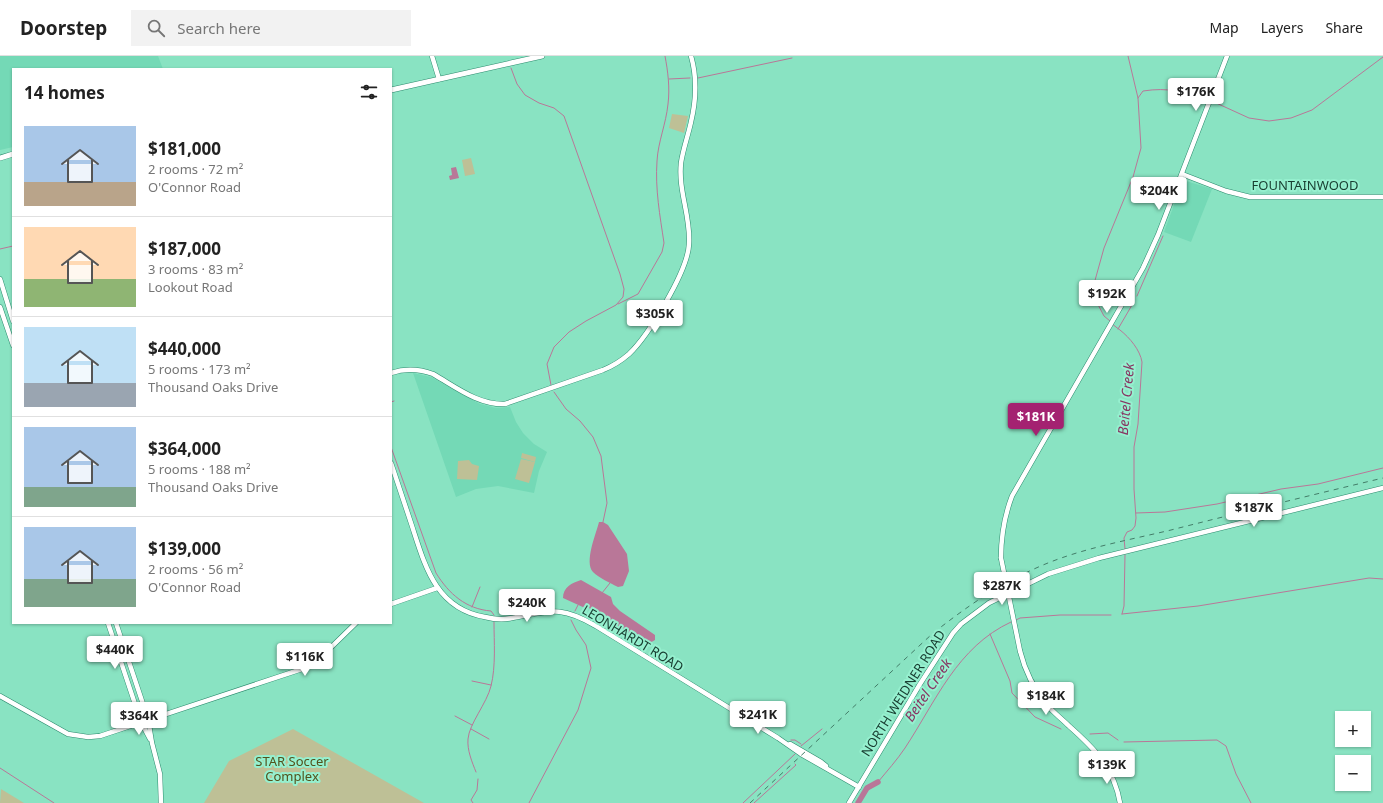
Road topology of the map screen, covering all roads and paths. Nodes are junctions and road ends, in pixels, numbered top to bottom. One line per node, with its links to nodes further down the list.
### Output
1 (432, 56): 5 (street)
2 (542, 56): 5 (main road)
3 (691, 56): 15 (street)
4 (1227, 56): 9 (street)
5 (440, 79): 6 (main road)
6 (392, 90)
7 (12, 154): 8 (main road)
8 (0, 158)
9 (1182, 174): 10 (street, FOUNTAINWOOD); 30 (street, bridge)
10 (1383, 197)
11 (0, 279): 13 (street)
12 (0, 307): 14 (street)
13 (12, 318)
14 (12, 342)
15 (392, 373)
16 (392, 466): 18 (street, LEONHARDT ROAD)
17 (1383, 488): 27 (street, NORTH WEIDNER ROAD)
18 (437, 588): 19 (street); 27 (street, LEONHARDT ROAD)
19 (392, 604)
20 (108, 624): 25 (street)
21 (116, 624): 24 (street)
22 (355, 624): 24 (street)
23 (0, 696): 25 (street)
24 (148, 719): 25 (street); 26 (street)
25 (141, 722): 26 (street)
26 (152, 743): 28 (street)
27 (859, 787): 29 (street, NORTH WEIDNER ROAD)
28 (161, 802)
29 (849, 803)
30 (1120, 803)

